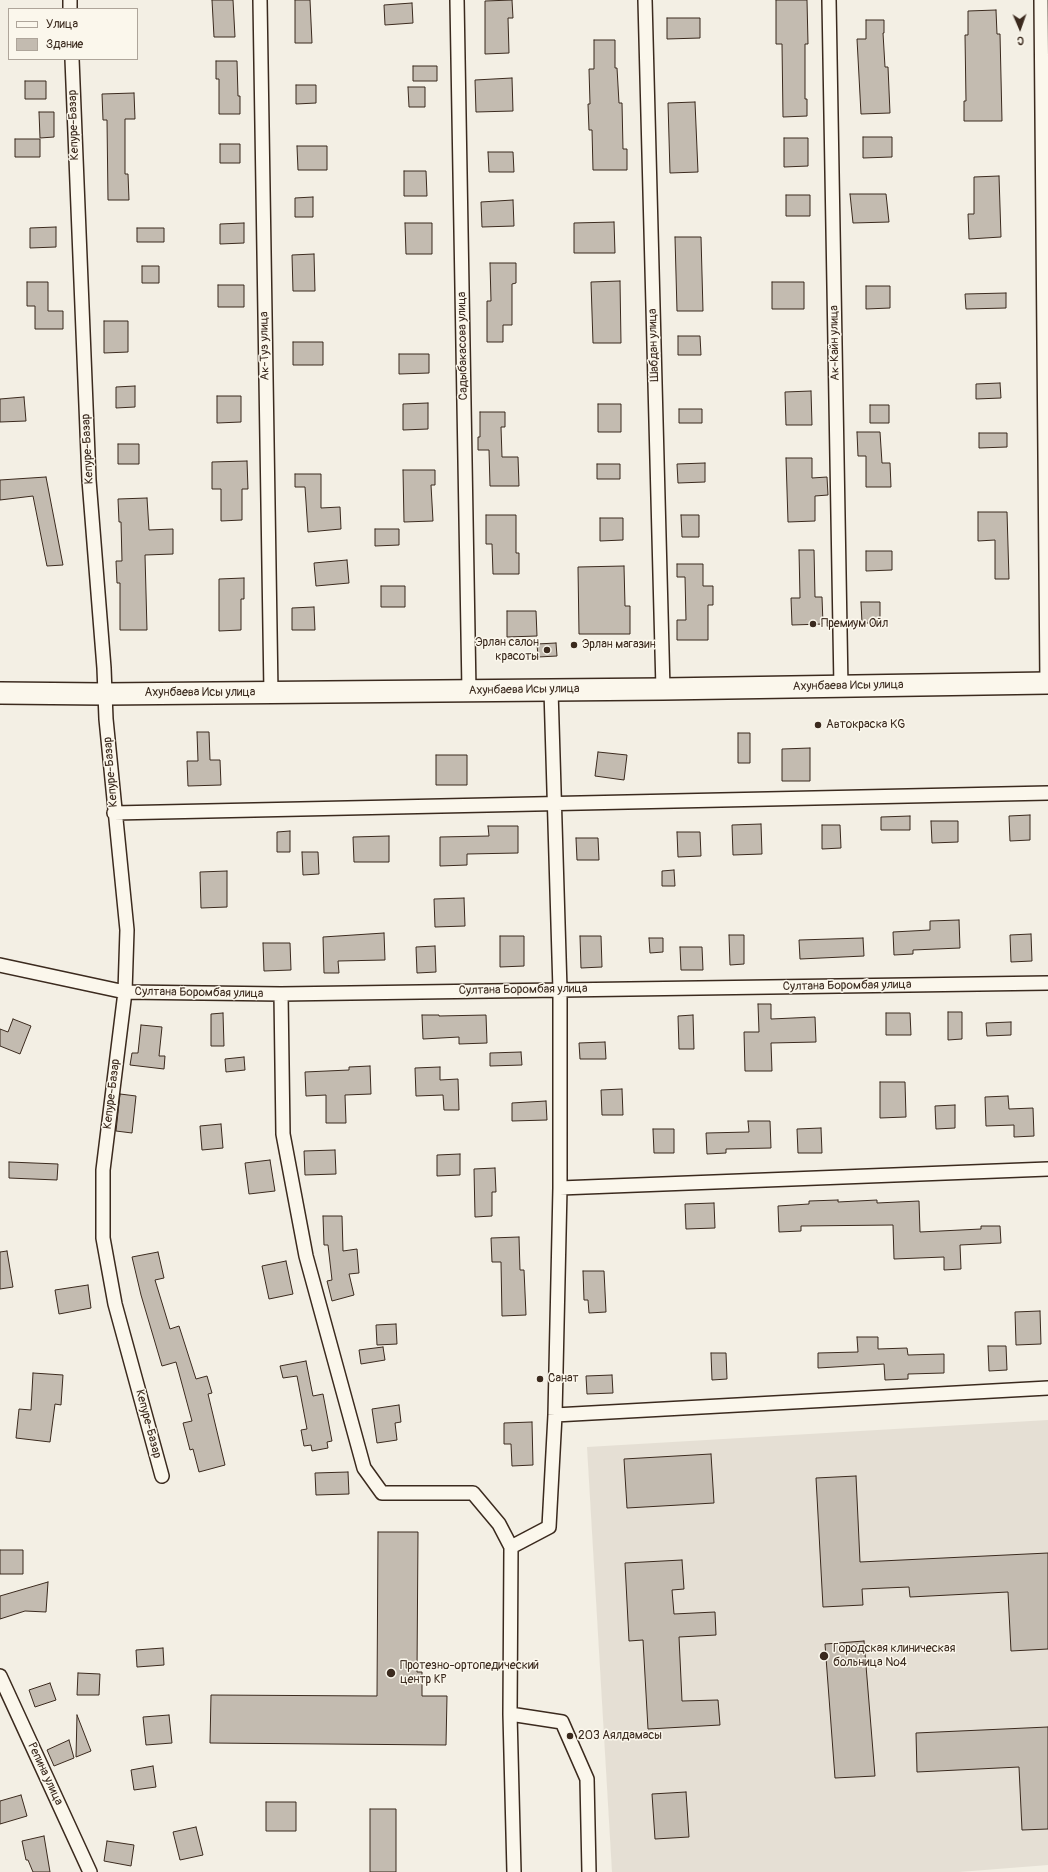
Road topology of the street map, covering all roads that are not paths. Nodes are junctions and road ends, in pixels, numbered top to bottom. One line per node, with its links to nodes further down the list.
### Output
1 (260, 0): 12 (street, Ак-Туз улица)
2 (456, 0): 11 (street, Садыбакасова улица)
3 (645, 0): 9 (street, Шабдан улица)
4 (829, 0): 8 (street, Ак-Кайн улица)
5 (1040, 0): 7 (street)
6 (72, 60): 14 (street, Кепуре-Базар)
7 (1047, 682): 8 (main road, Ахунбаева Исы улица)
8 (841, 687): 9 (main road, Ахунбаева Исы улица)
9 (663, 689): 10 (main road, Ахунбаева Исы улица)
10 (552, 690): 11 (main road, Ахунбаева Исы улица); 16 (street)
11 (469, 691): 12 (main road, Ахунбаева Исы улица)
12 (271, 692): 14 (main road, Ахунбаева Исы улица)
13 (0, 693): 14 (main road, Ахунбаева Исы улица)
14 (104, 694): 17 (street, Кепуре-Базар)
15 (1048, 793): 16 (street)
16 (555, 803): 17 (street); 20 (street)
17 (114, 813): 21 (street, Кепуре-Базар)
18 (0, 965): 21 (street, Султана Боромбая улица)
19 (1048, 983): 20 (street, Султана Боромбая улица)
20 (560, 990): 22 (street, Султана Боромбая улица); 24 (street)
21 (125, 992): 22 (street, Султана Боромбая улица); 27 (street, Кепуре-Базар)
22 (282, 994): 28 (street)
23 (1048, 1169): 24 (street)
24 (560, 1188): 26 (street)
25 (1048, 1388): 26 (street)
26 (555, 1415): 28 (street)
27 (162, 1476)
28 (511, 1546): 30 (street)
29 (0, 1676): 31 (street, Репина улица)
30 (510, 1714): 32 (street); 33 (street)
31 (90, 1872)
32 (514, 1872)
33 (589, 1872)

